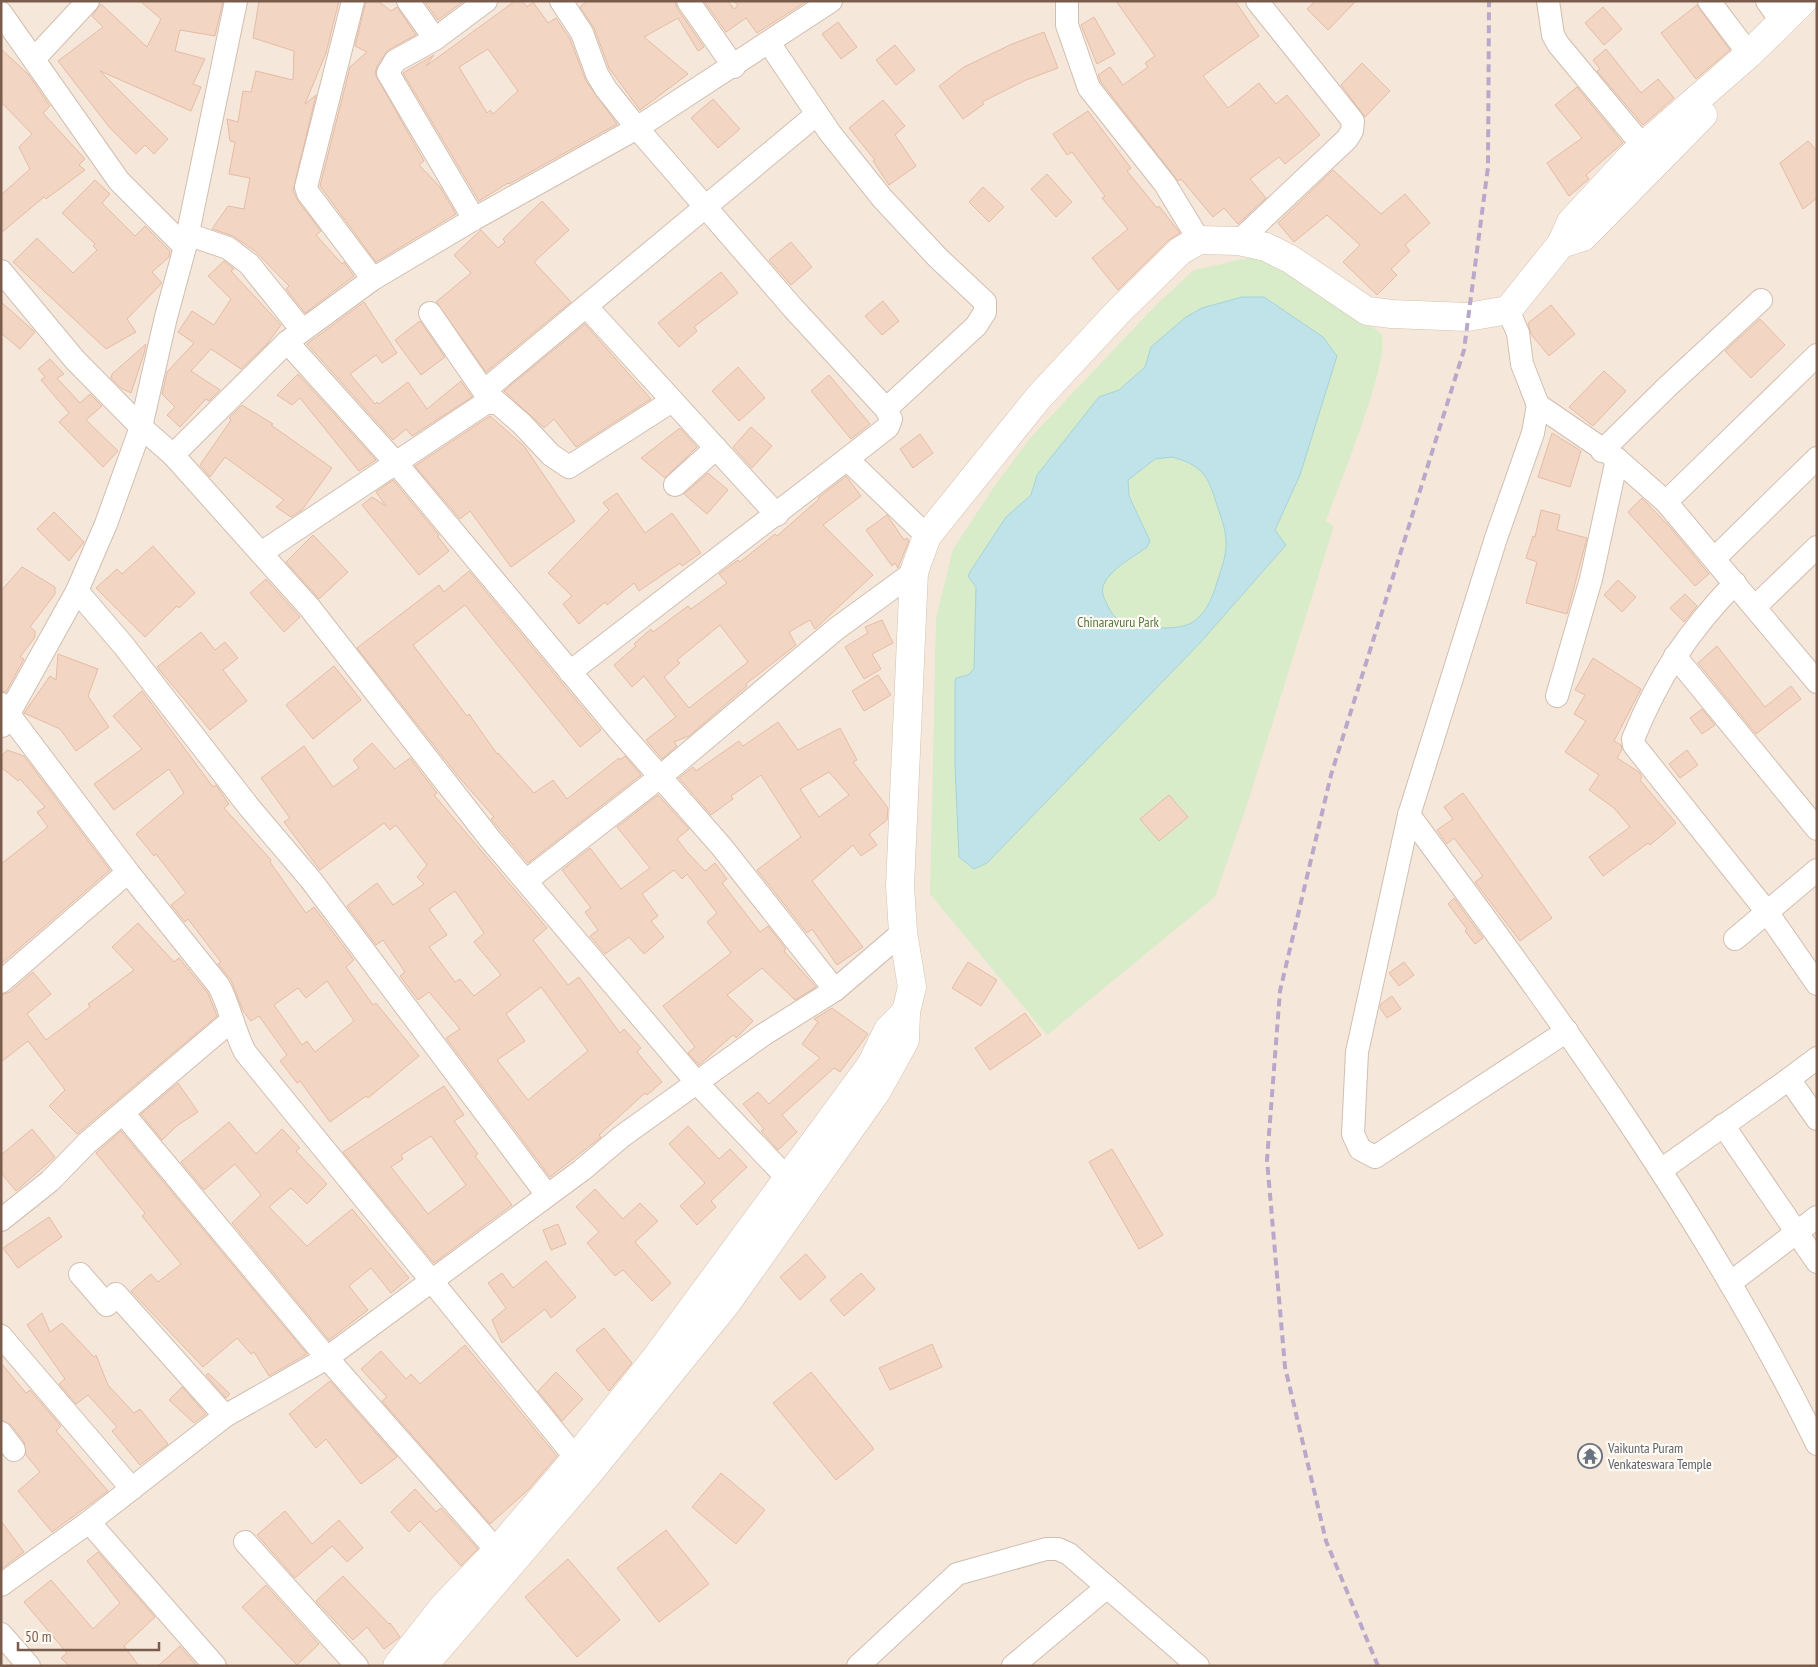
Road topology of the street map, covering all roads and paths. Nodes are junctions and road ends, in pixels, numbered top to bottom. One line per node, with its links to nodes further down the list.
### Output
1 (88, 1): 20 (street)
2 (236, 1): 27 (street)
3 (353, 1): 32 (street)
4 (408, 1): 17 (street)
5 (486, 1): 17 (street)
6 (561, 1): 23 (street)
7 (688, 1): 21 (street)
8 (1067, 1): 28 (street)
9 (1257, 1): 29 (street)
10 (1548, 1): 24 (street)
11 (1709, 1): 19 (street)
12 (1803, 1): 14 (main road)
13 (821, 4): 18 (street)
14 (1774, 11): 19 (main road)
15 (1817, 12): 30 (main road)
16 (1, 13): 20 (street)
17 (435, 39): 26 (street)
18 (770, 43): 21 (street); 22 (street)
19 (1749, 54): 24 (main road)
20 (34, 59): 27 (street)
21 (734, 67): 23 (street)
22 (818, 114): 25 (street); 42 (street)
23 (637, 128): 25 (street); 26 (street)
24 (1642, 145): 30 (main road)
25 (705, 207): 34 (street); 42 (street)
26 (474, 219): 32 (street)
27 (186, 240): 37 (street); 43 (street)
28 (1199, 240): 29 (main road); 54 (main road)
29 (1239, 241): 35 (main road)
30 (1561, 244): 35 (main road)
31 (1, 271): 43 (street)
32 (373, 280): 37 (street)
33 (1761, 300): 47 (street)
34 (586, 306): 39 (street); 40 (street)
35 (1508, 310): 41 (street)
36 (430, 313): 39 (street)
37 (295, 336): 46 (street); 50 (street)
38 (1817, 355): 52 (street)
39 (487, 395): 40 (street); 44 (street); 50 (street)
40 (672, 401): 45 (street)
41 (1538, 405): 47 (street); 68 (street)
42 (886, 409): 49 (street)
43 (141, 427): 46 (street); 60 (street)
44 (512, 429)
45 (716, 448): 51 (street); 53 (street)
46 (173, 455): 56 (street)
47 (1609, 455): 52 (street); 65 (street)
48 (1817, 458): 57 (street)
49 (847, 459): 53 (street); 54 (street)
50 (396, 463): 56 (street); 63 (street)
51 (674, 485)
52 (1666, 502): 57 (street)
53 (777, 515): 63 (street)
54 (927, 536): 58 (main road)
55 (1817, 547): 61 (street)
56 (261, 552): 72 (street)
57 (1715, 558): 59 (street)
58 (914, 572): 67 (street); 74 (main road)
59 (1735, 583): 61 (street); 62 (street)
60 (77, 591): 66 (street); 90 (street)
61 (1755, 607): 64 (street)
62 (1675, 656): 69 (street); 73 (street)
63 (570, 672): 67 (street)
64 (1815, 677)
65 (1557, 696)
66 (4, 715): 71 (street)
67 (660, 777): 72 (street); 78 (street)
68 (1408, 815): 81 (street); 81 (street)
69 (1817, 829)
70 (1817, 870): 73 (street)
71 (128, 872): 77 (street); 80 (street)
72 (526, 881): 84 (street)
73 (1767, 912): 75 (street); 76 (street)
74 (903, 932): 78 (street); 79 (main road)
75 (1735, 940)
76 (1815, 976)
77 (1, 982)
78 (835, 990): 84 (street)
79 (906, 1012): 89 (main road); 114 (main road)
80 (232, 1020): 85 (street); 96 (street)
81 (1567, 1031): 88 (street)
82 (1817, 1058): 83 (street)
83 (1789, 1079): 86 (street); 87 (street)
84 (697, 1083): 89 (street); 90 (street)
85 (123, 1113): 92 (street); 99 (street)
86 (1817, 1119)
87 (1723, 1125): 88 (street); 93 (street)
88 (1661, 1170): 97 (street)
89 (788, 1179): 102 (main road)
90 (547, 1195): 96 (street)
91 (1817, 1217): 93 (street)
92 (1, 1220)
93 (1795, 1233): 94 (street); 97 (street)
94 (1817, 1262)
95 (80, 1274): 100 (street)
96 (431, 1280): 99 (street); 102 (street)
97 (1730, 1283): 101 (street)
98 (1, 1336): 103 (street)
99 (327, 1358): 100 (street); 106 (street)
100 (225, 1416): 103 (street)
101 (1817, 1444)
102 (576, 1458): 106 (main road)
103 (132, 1489): 104 (street)
104 (89, 1522): 107 (street); 111 (street)
105 (245, 1542): 112 (street)
106 (497, 1551): 113 (main road)
107 (1, 1585)
108 (1107, 1587): 115 (street); 116 (street); 117 (street)
109 (1, 1634): 110 (street)
110 (29, 1666)
111 (215, 1666)
112 (357, 1666)
113 (398, 1666)
114 (423, 1666)
115 (858, 1666)
116 (1014, 1666)
117 (1198, 1666)

